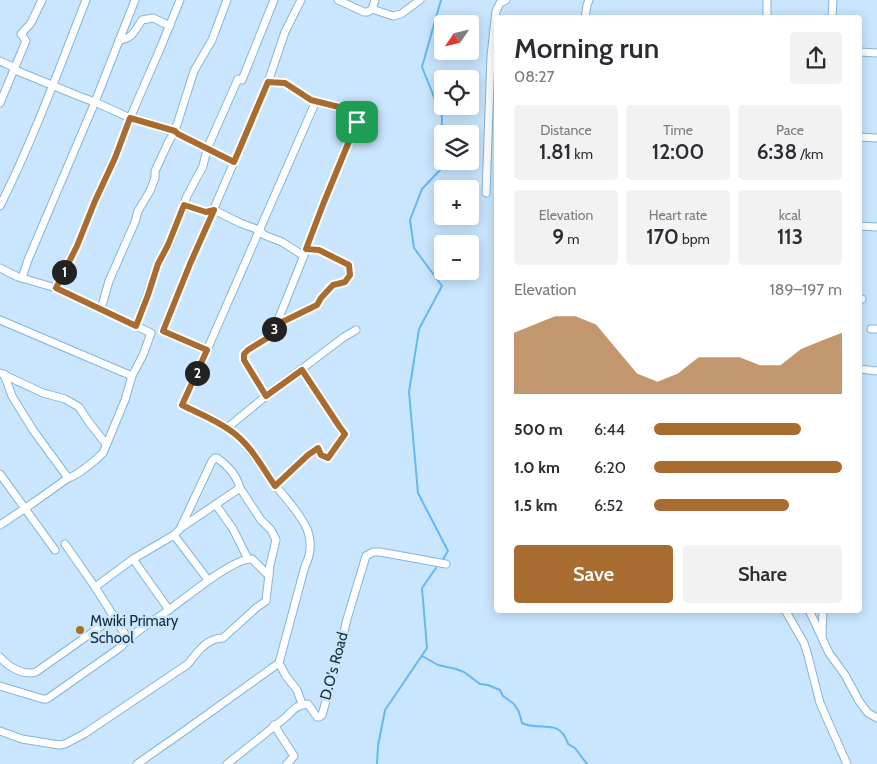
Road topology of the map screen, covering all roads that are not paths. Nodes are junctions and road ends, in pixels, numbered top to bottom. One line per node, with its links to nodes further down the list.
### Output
1 (42, 0): 26 (street)
2 (86, 0): 28 (street)
3 (135, 0): 22 (street)
4 (180, 0): 20 (street)
5 (227, 0): 33 (street)
6 (274, 0): 36 (street)
7 (301, 0): 27 (street)
8 (338, 0): 15 (street)
9 (375, 0): 15 (street)
10 (420, 0): 15 (street)
11 (506, 0): 16 (street)
12 (590, 0): 17 (street)
13 (767, 0): 18 (street)
14 (833, 0): 19 (street)
15 (372, 9)
16 (496, 15)
17 (585, 15)
18 (767, 15)
19 (832, 15)
20 (170, 26): 22 (street); 32 (street)
21 (494, 29): 38 (street)
22 (119, 40): 30 (street)
23 (862, 52): 24 (street)
24 (877, 53)
25 (0, 61): 26 (street)
26 (15, 70): 28 (street); 31 (street)
27 (268, 82): 29 (street); 37 (street)
28 (53, 86): 30 (street); 40 (street)
29 (316, 101): 44 (street); 45 (street)
30 (95, 102): 32 (street); 47 (street)
31 (0, 103)
32 (130, 118): 33 (street); 48 (street)
33 (175, 131): 36 (street); 49 (street)
34 (862, 137): 35 (street)
35 (877, 138)
36 (207, 149): 37 (street); 39 (street)
37 (234, 162): 41 (street)
38 (486, 193)
39 (184, 205): 41 (street); 52 (street)
40 (0, 206)
41 (214, 210): 44 (street); 54 (street)
42 (862, 226): 43 (street)
43 (877, 226)
44 (259, 230): 45 (street); 54 (street)
45 (305, 252): 51 (street); 51 (street)
46 (0, 268): 47 (street)
47 (22, 278): 48 (street)
48 (56, 288): 49 (street)
49 (101, 309): 52 (street)
50 (0, 320): 59 (street)
51 (276, 325): 60 (street)
52 (136, 326): 59 (street)
53 (356, 330): 56 (street)
54 (207, 350): 61 (street)
55 (862, 369): 57 (street)
56 (302, 370): 60 (street); 65 (street)
57 (877, 371)
58 (2, 373): 62 (street); 64 (street)
59 (132, 376): 62 (street)
60 (266, 396): 61 (street)
61 (227, 428): 65 (street)
62 (106, 444): 64 (street)
63 (0, 474): 68 (street)
64 (68, 478): 68 (street)
65 (275, 486): 88 (street)
66 (240, 488): 67 (street); 70 (street); 77 (street)
67 (216, 505): 70 (street); 75 (street)
68 (25, 508): 69 (street); 73 (street)
69 (0, 526)
70 (180, 529): 71 (street)
71 (174, 535): 74 (street); 78 (street)
72 (65, 544): 79 (street)
73 (55, 550)
74 (133, 559): 79 (street); 80 (street)
75 (248, 559): 77 (street); 78 (street)
76 (446, 564): 90 (street, D.O's Road)
77 (269, 576): 93 (street)
78 (208, 580): 80 (street)
79 (95, 587): 84 (street)
80 (169, 610): 85 (street)
81 (786, 613): 97 (street)
82 (810, 613): 86 (street)
83 (823, 613): 86 (street)
84 (114, 617): 85 (street); 87 (street)
85 (128, 639): 89 (street)
86 (822, 640): 91 (street)
87 (0, 657)
88 (279, 663): 90 (street); 94 (street)
89 (0, 686)
90 (302, 704): 92 (street, D.O's Road)
91 (877, 718)
92 (274, 725): 95 (street, D.O's Road); 96 (street)
93 (0, 731)
94 (137, 764)
95 (227, 764)
96 (287, 764)
97 (847, 764)

